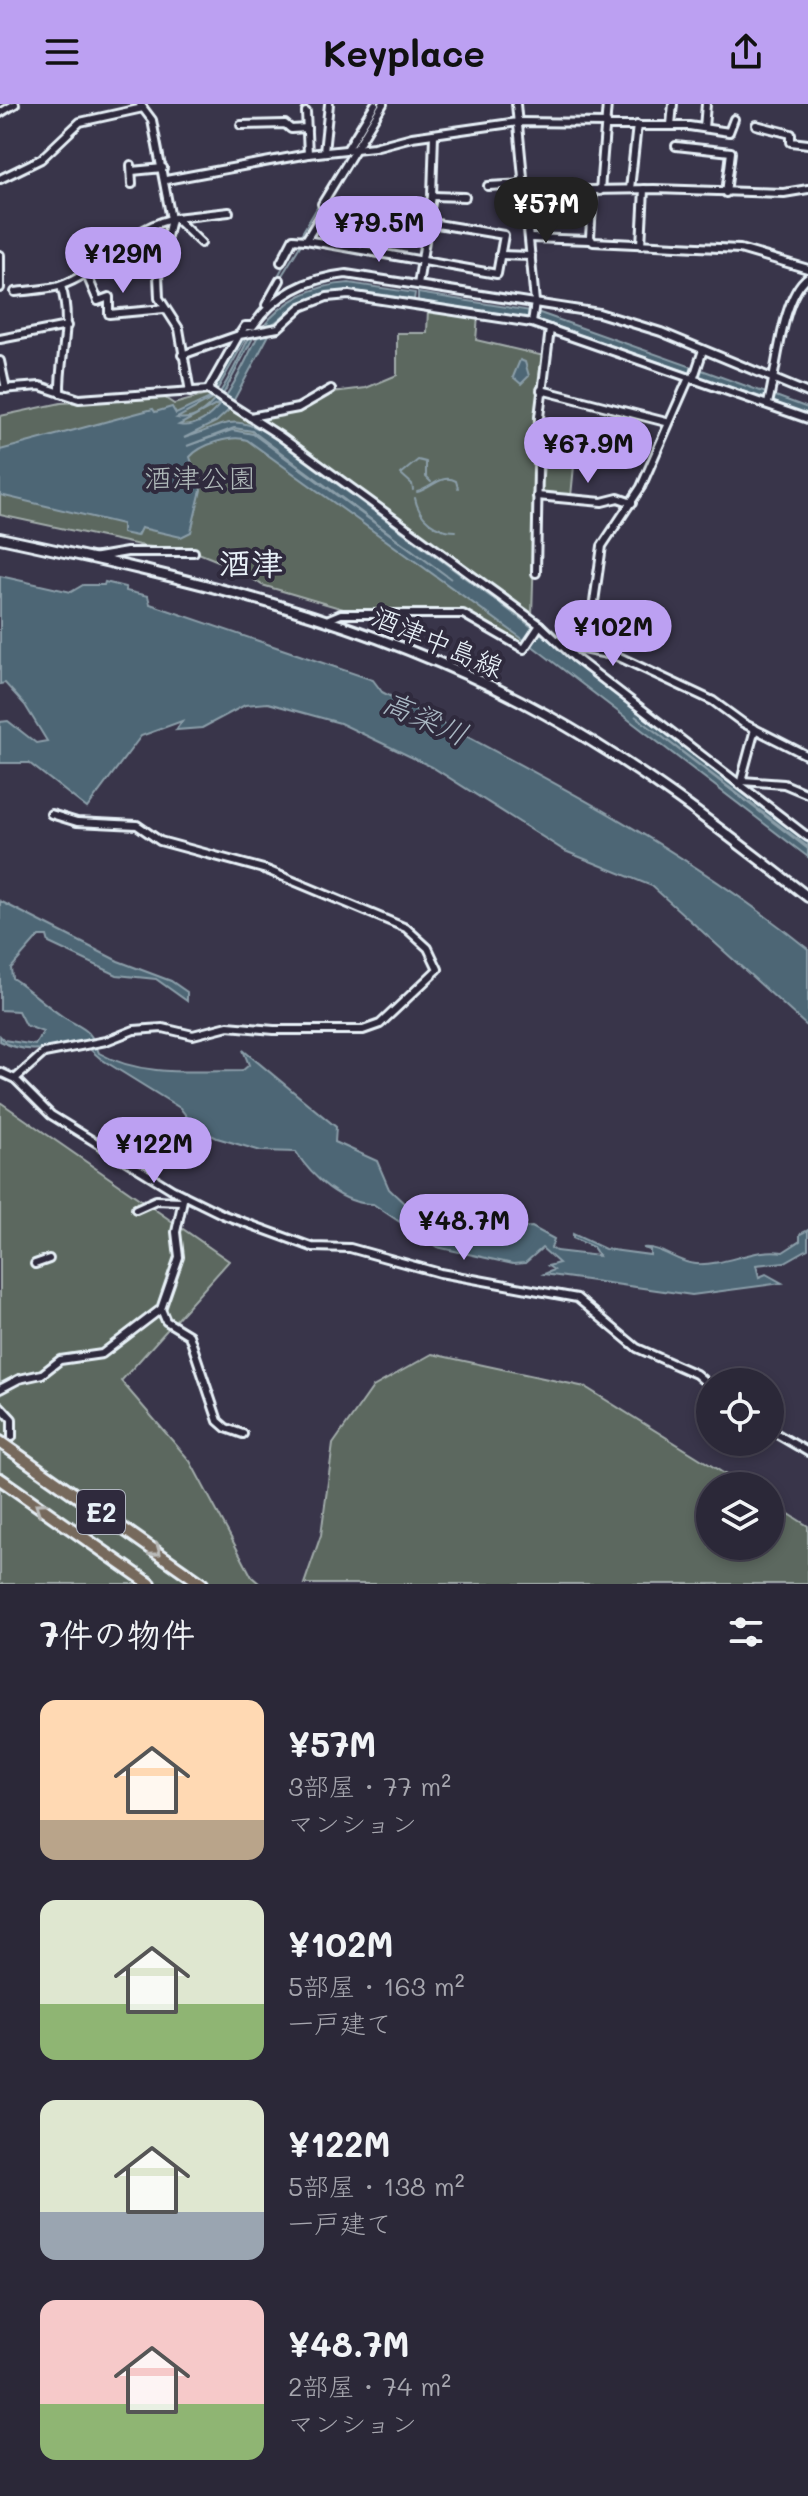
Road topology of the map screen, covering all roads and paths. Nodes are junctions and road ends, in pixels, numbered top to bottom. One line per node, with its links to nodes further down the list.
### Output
1 (12, 104): 11 (street)
2 (329, 104): 26 (street)
3 (375, 104): 24 (street)
4 (383, 104): 25 (street)
5 (516, 104): 13 (street)
6 (607, 104): 15 (street)
7 (673, 104): 17 (street)
8 (706, 104): 20 (street)
9 (142, 106): 28 (street); 29 (street)
10 (306, 112): 19 (street)
11 (0, 113)
12 (734, 119): 20 (street)
13 (518, 122): 15 (street); 21 (street); 33 (street)
14 (241, 125): 19 (street)
15 (607, 125): 16 (street); 37 (street)
16 (637, 125): 17 (street); 34 (street)
17 (671, 125): 20 (street)
18 (756, 125): 22 (street)
19 (307, 128): 27 (street)
20 (704, 128)
21 (434, 134): 25 (street); 39 (street)
22 (808, 144)
23 (676, 146): 38 (street)
24 (348, 148): 25 (street); 26 (street)
25 (356, 148): 41 (street)
26 (324, 152): 27 (street)
27 (308, 154): 30 (street)
28 (163, 168): 30 (street); 31 (street)
29 (0, 179)
30 (166, 180): 43 (street)
31 (132, 184)
32 (488, 186): 33 (street)
33 (526, 187): 37 (street); 45 (street)
34 (630, 189): 35 (street); 37 (street)
35 (644, 189): 38 (street); 49 (street)
36 (808, 189): 38 (street)
37 (597, 191): 47 (street)
38 (726, 193)
39 (432, 196): 40 (street); 44 (street)
40 (465, 197)
41 (324, 205): 44 (street); 46 (street)
42 (229, 212): 43 (street)
43 (172, 216): 48 (street); 56 (street); 64 (street)
44 (427, 224): 51 (street); 53 (street)
45 (530, 238): 47 (street); 52 (street)
46 (306, 240): 53 (street); 54 (street)
47 (590, 240): 49 (street)
48 (201, 243)
49 (641, 245): 55 (street)
50 (0, 255): 61 (street)
51 (500, 255): 52 (street); 53 (street)
52 (531, 256): 63 (street)
53 (420, 261): 59 (street)
54 (281, 262)
55 (808, 269)
56 (86, 273): 60 (street); 64 (street)
57 (808, 277): 75 (street)
58 (280, 280): 65 (street)
59 (418, 285): 63 (street); 65 (street)
60 (61, 286): 62 (street); 67 (street)
61 (0, 288)
62 (15, 292)
63 (535, 303): 66 (street); 71 (street)
64 (164, 309): 72 (street)
65 (258, 318): 69 (street)
66 (532, 321): 68 (street); 69 (street)
67 (67, 326): 70 (street); 81 (street)
68 (550, 329): 74 (street); 78 (street)
69 (241, 335): 72 (street); 79 (street)
70 (0, 339)
71 (703, 350): 74 (street); 75 (street)
72 (182, 355): 80 (street)
73 (0, 361): 76 (street)
74 (692, 378): 83 (street); 86 (street)
75 (774, 379): 82 (street); 83 (street)
76 (3, 389): 81 (street)
77 (331, 389): 84 (street)
78 (541, 390): 86 (street); 87 (street)
79 (210, 391): 80 (street); 84 (street)
80 (190, 392): 81 (street)
81 (60, 393)
82 (808, 393)
83 (768, 403): 85 (street)
84 (250, 417): 94 (street)
85 (808, 419)
86 (666, 422): 88 (street)
87 (537, 496): 88 (street); 92 (street)
88 (632, 503): 96 (street)
89 (0, 538): 91 (main road, 酒津中島線)
90 (194, 552): 91 (street)
91 (92, 558): 93 (main road, 酒津中島線)
92 (536, 573)
93 (329, 619): 94 (street); 103 (main road, 酒津中島線)
94 (539, 627): 95 (street)
95 (563, 645): 96 (street); 99 (street)
96 (595, 651): 97 (street)
97 (755, 729): 98 (street); 99 (street)
98 (808, 756)
99 (740, 782): 100 (street); 102 (street)
100 (808, 794)
101 (51, 814): 105 (street)
102 (808, 837)
103 (808, 897)
104 (0, 1072): 105 (street)
105 (15, 1079): 106 (street)
106 (182, 1198): 107 (street); 110 (street); 111 (street)
107 (136, 1209)
108 (49, 1259): 109 (street)
109 (35, 1264)
110 (161, 1309): 112 (street); 114 (street)
111 (696, 1374)
112 (0, 1389)
113 (0, 1406): 115 (street)
114 (243, 1434)
115 (12, 1437)
116 (784, 1438): 118 (street)
117 (0, 1442): 121 (highway, E2, one-way to 121)
118 (808, 1452)
119 (0, 1479): 120 (highway, E2, one-way to 119)
120 (150, 1584)
121 (202, 1584)

